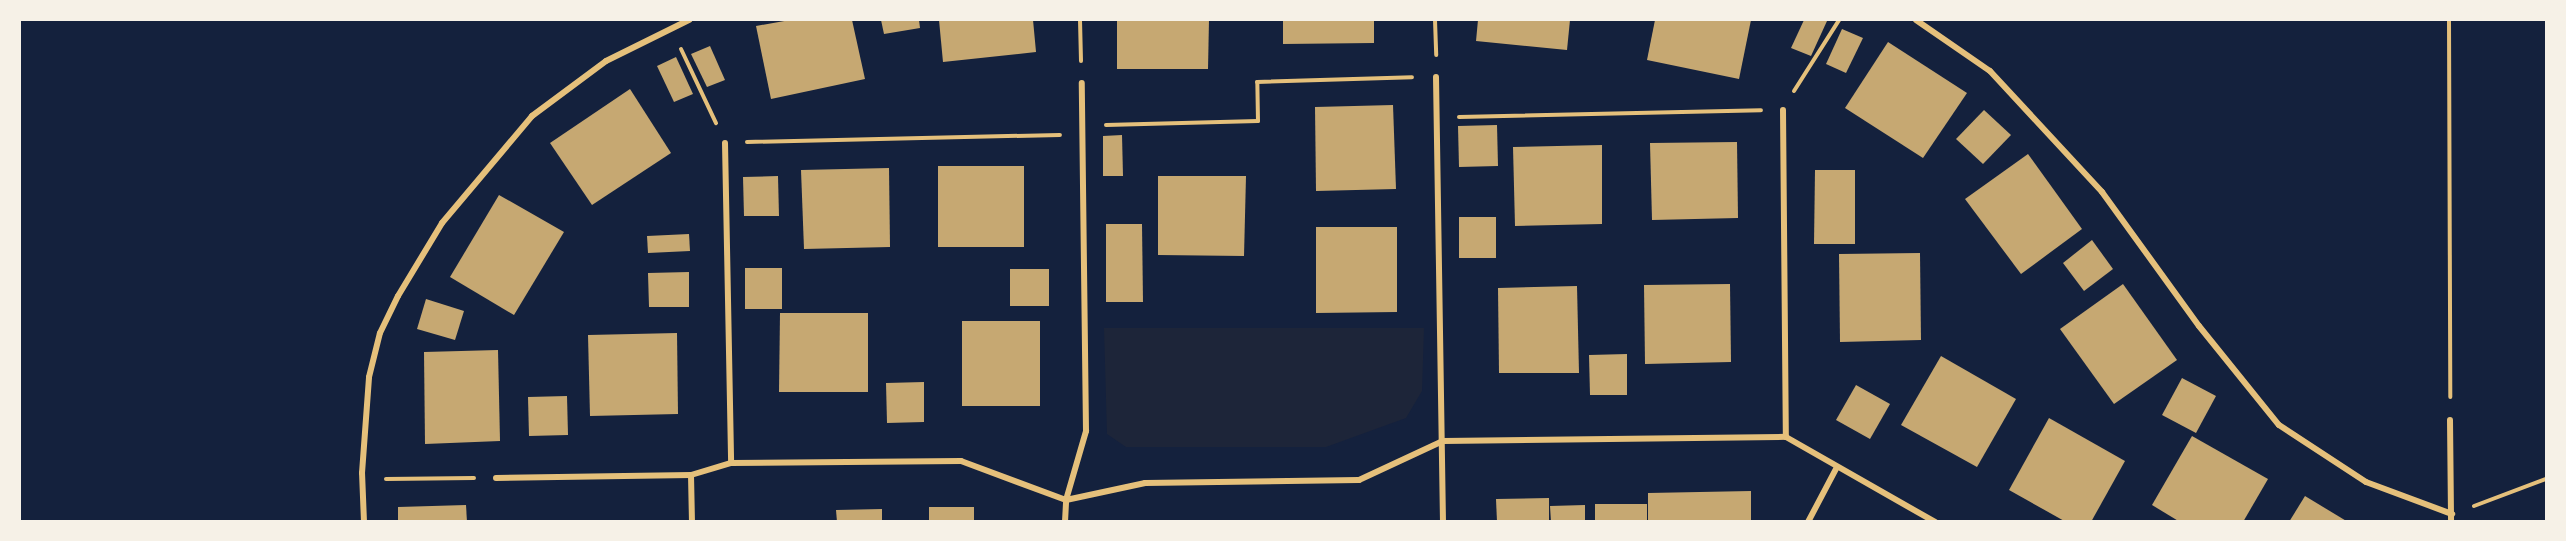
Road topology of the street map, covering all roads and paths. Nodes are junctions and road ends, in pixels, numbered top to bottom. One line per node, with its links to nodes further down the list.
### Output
1 (690, 20): 7 (street)
2 (1080, 20): 9 (path)
3 (1435, 20): 8 (path)
4 (1839, 20): 10 (path)
5 (1916, 20): 25 (street)
6 (2449, 20): 15 (path)
7 (671, 27): 14 (path); 23 (street)
8 (1436, 77): 11 (street); 12 (path)
9 (1082, 83): 12 (street)
10 (1783, 110): 11 (path); 16 (street)
11 (1437, 117): 17 (street)
12 (1082, 125): 13 (street)
13 (1082, 135): 14 (path); 24 (street)
14 (725, 143): 18 (street)
15 (2450, 420): 25 (street)
16 (1786, 437): 17 (street); 19 (street)
17 (1443, 441): 24 (street); 29 (street)
18 (731, 463): 20 (street); 24 (street)
19 (1837, 467): 30 (street); 31 (street)
20 (691, 475): 21 (street); 27 (street)
21 (496, 478): 23 (path)
22 (2547, 479): 25 (path)
23 (363, 480): 26 (street)
24 (1066, 500): 28 (street)
25 (2451, 518)
26 (364, 522)
27 (692, 522)
28 (1065, 522)
29 (1443, 522)
30 (1808, 522)
31 (1935, 522)

